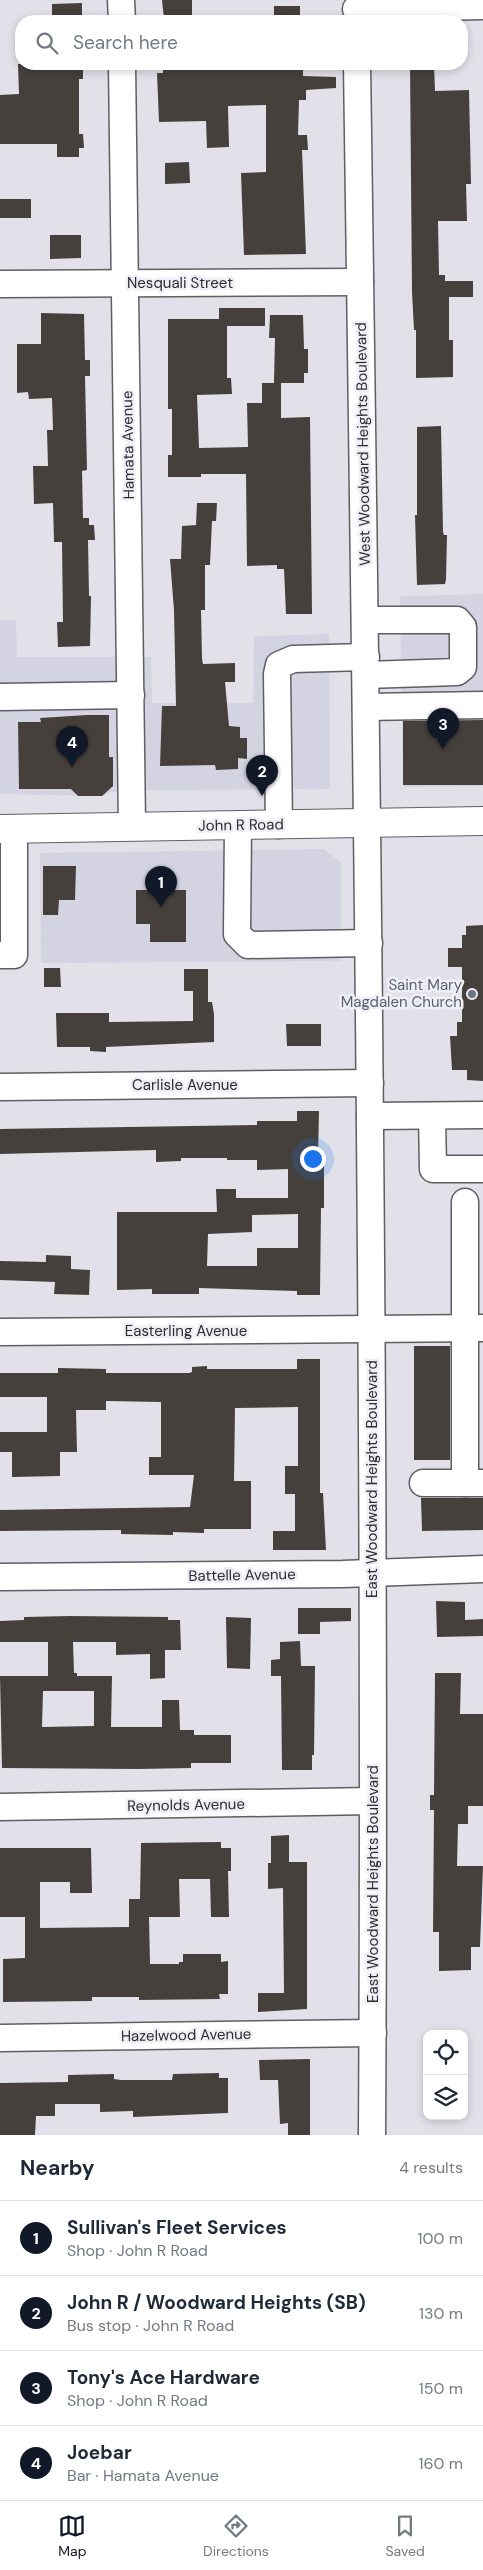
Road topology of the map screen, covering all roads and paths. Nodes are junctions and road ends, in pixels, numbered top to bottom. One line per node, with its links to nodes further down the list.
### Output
1 (121, 0): 4 (street)
2 (483, 6): 3 (street)
3 (356, 10)
4 (122, 15)
5 (122, 70): 8 (street, Hamata Avenue)
6 (357, 70): 7 (street, West Woodward Heights Boulevard)
7 (360, 282): 8 (street, Nesquali Street); 10 (street, West Woodward Heights Boulevard)
8 (125, 283): 9 (street, Nesquali Street); 12 (street, Hamata Avenue)
9 (0, 284)
10 (365, 620): 11 (street, West Woodward Heights Boulevard); 11 (street)
11 (366, 666): 15 (street, West Woodward Heights Boulevard); 19 (street)
12 (131, 695): 13 (street); 20 (street, Hamata Avenue)
13 (0, 697)
14 (483, 705): 15 (street)
15 (366, 707): 17 (street, West Woodward Heights Boulevard)
16 (483, 821): 17 (main road, John R Road)
17 (368, 824): 19 (main road, John R Road); 23 (street, East Woodward Heights Boulevard)
18 (238, 825): 19 (main road, John R Road); 20 (main road, John R Road); 23 (street)
19 (279, 825)
20 (132, 826): 21 (main road, John R Road)
21 (7, 829): 22 (street)
22 (7, 877): 24 (street)
23 (369, 943): 25 (street, East Woodward Heights Boulevard)
24 (0, 956)
25 (370, 1083): 26 (street, Carlisle Avenue); 28 (street, East Woodward Heights Boulevard)
26 (0, 1087)
27 (483, 1115): 29 (street)
28 (370, 1116): 29 (street); 33 (street, East Woodward Heights Boulevard)
29 (432, 1116): 30 (street)
30 (483, 1169)
31 (465, 1202): 32 (street)
32 (474, 1328): 33 (street, Easterling Avenue); 36 (street)
33 (371, 1329): 34 (street, Easterling Avenue); 38 (street, East Woodward Heights Boulevard)
34 (0, 1332)
35 (423, 1483): 36 (street)
36 (474, 1483)
37 (483, 1569): 38 (street, Battelle Avenue)
38 (373, 1572): 39 (street, Battelle Avenue); 40 (street, East Woodward Heights Boulevard)
39 (0, 1577)
40 (372, 1801): 41 (street, Reynolds Avenue); 42 (street, East Woodward Heights Boulevard)
41 (0, 1807)
42 (372, 2033): 43 (street, Hazelwood Avenue); 44 (street, East Woodward Heights Boulevard)
43 (0, 2038)
44 (372, 2135)

